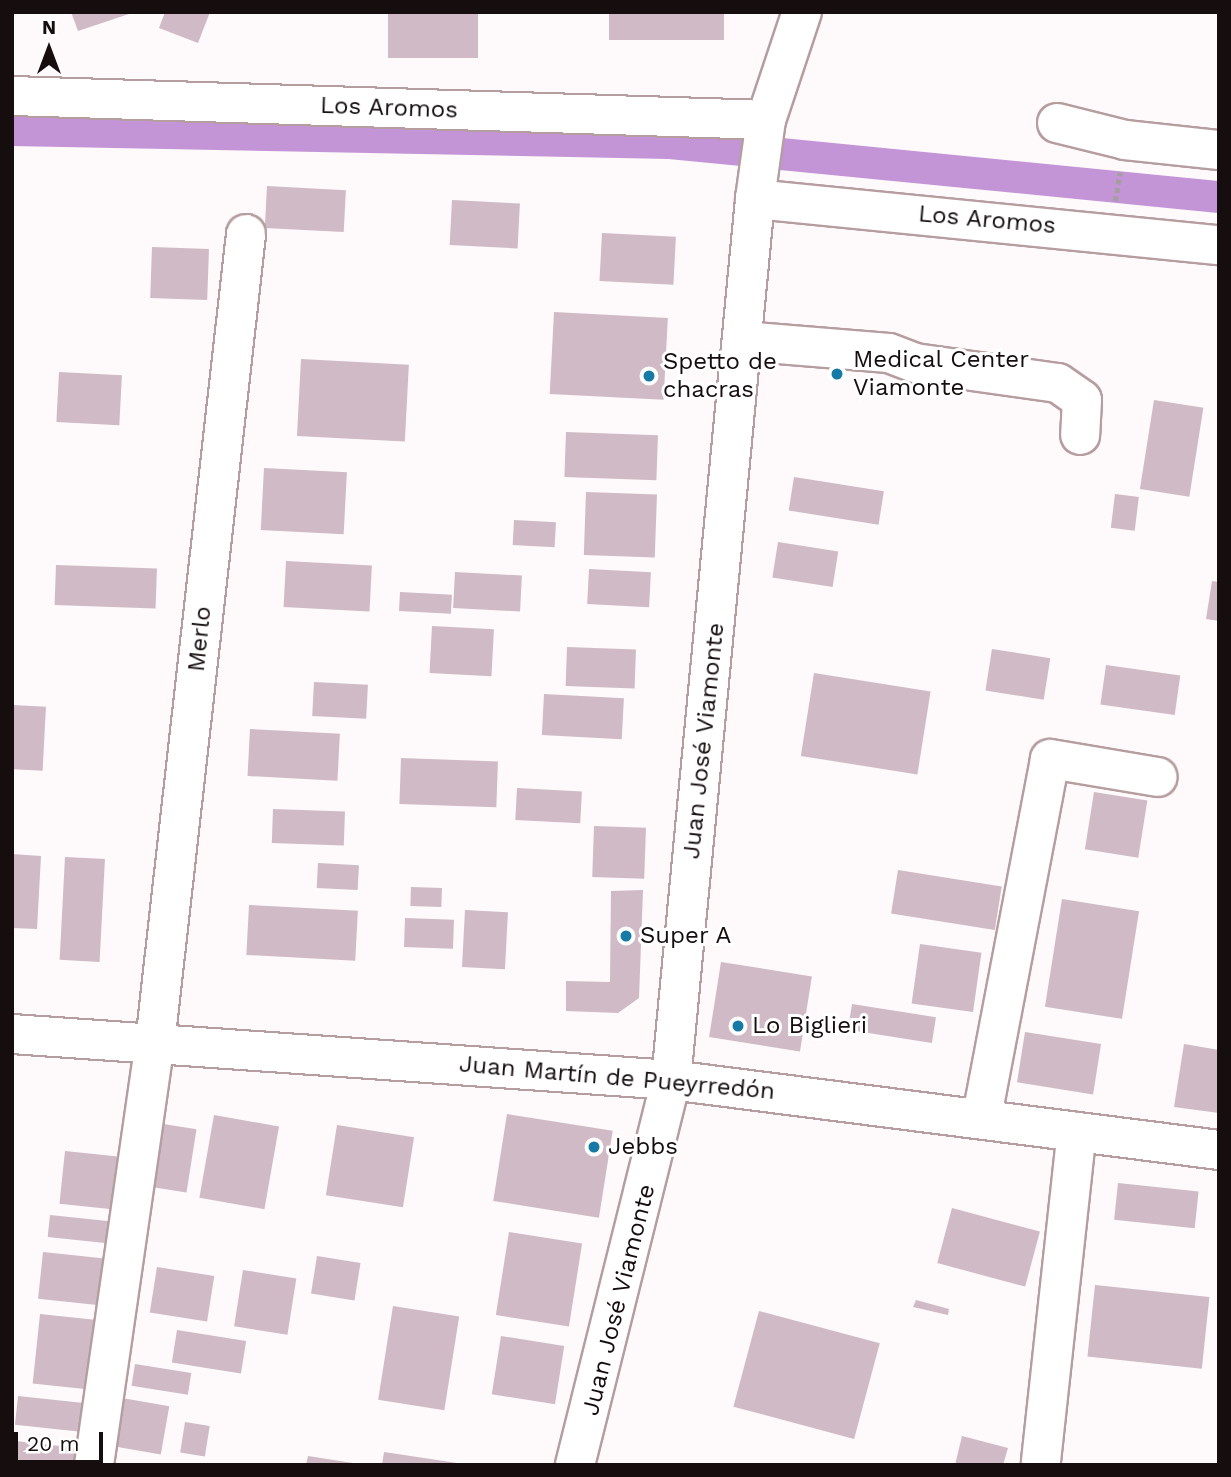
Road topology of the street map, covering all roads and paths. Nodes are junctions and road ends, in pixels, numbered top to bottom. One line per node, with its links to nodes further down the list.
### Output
1 (802, 12): 3 (main road, Juan José Viamonte)
2 (12, 96): 3 (main road, Los Aromos)
3 (766, 120): 7 (main road, Juan José Viamonte)
4 (1058, 123): 5 (main road)
5 (1125, 140): 6 (main road); 8 (path)
6 (1219, 150)
7 (755, 198): 8 (main road, Los Aromos); 11 (main road, Juan José Viamonte)
8 (1110, 232): 10 (main road, Los Aromos)
9 (246, 234): 15 (main road, Merlo)
10 (1219, 245)
11 (742, 341): 12 (main road); 16 (main road, Juan José Viamonte)
12 (1080, 435)
13 (1157, 777): 17 (main road)
14 (12, 1034): 15 (main road, Juan Martín de Pueyrredón)
15 (155, 1043): 16 (main road, Juan Martín de Pueyrredón); 21 (main road, Merlo)
16 (671, 1080): 17 (main road, Juan Martín de Pueyrredón); 22 (main road, Juan José Viamonte)
17 (982, 1116): 18 (main road, Juan Martín de Pueyrredón)
18 (1077, 1132): 19 (main road, Juan Martín de Pueyrredón); 20 (main road)
19 (1219, 1150)
20 (1041, 1461)
21 (94, 1465)
22 (575, 1465)

